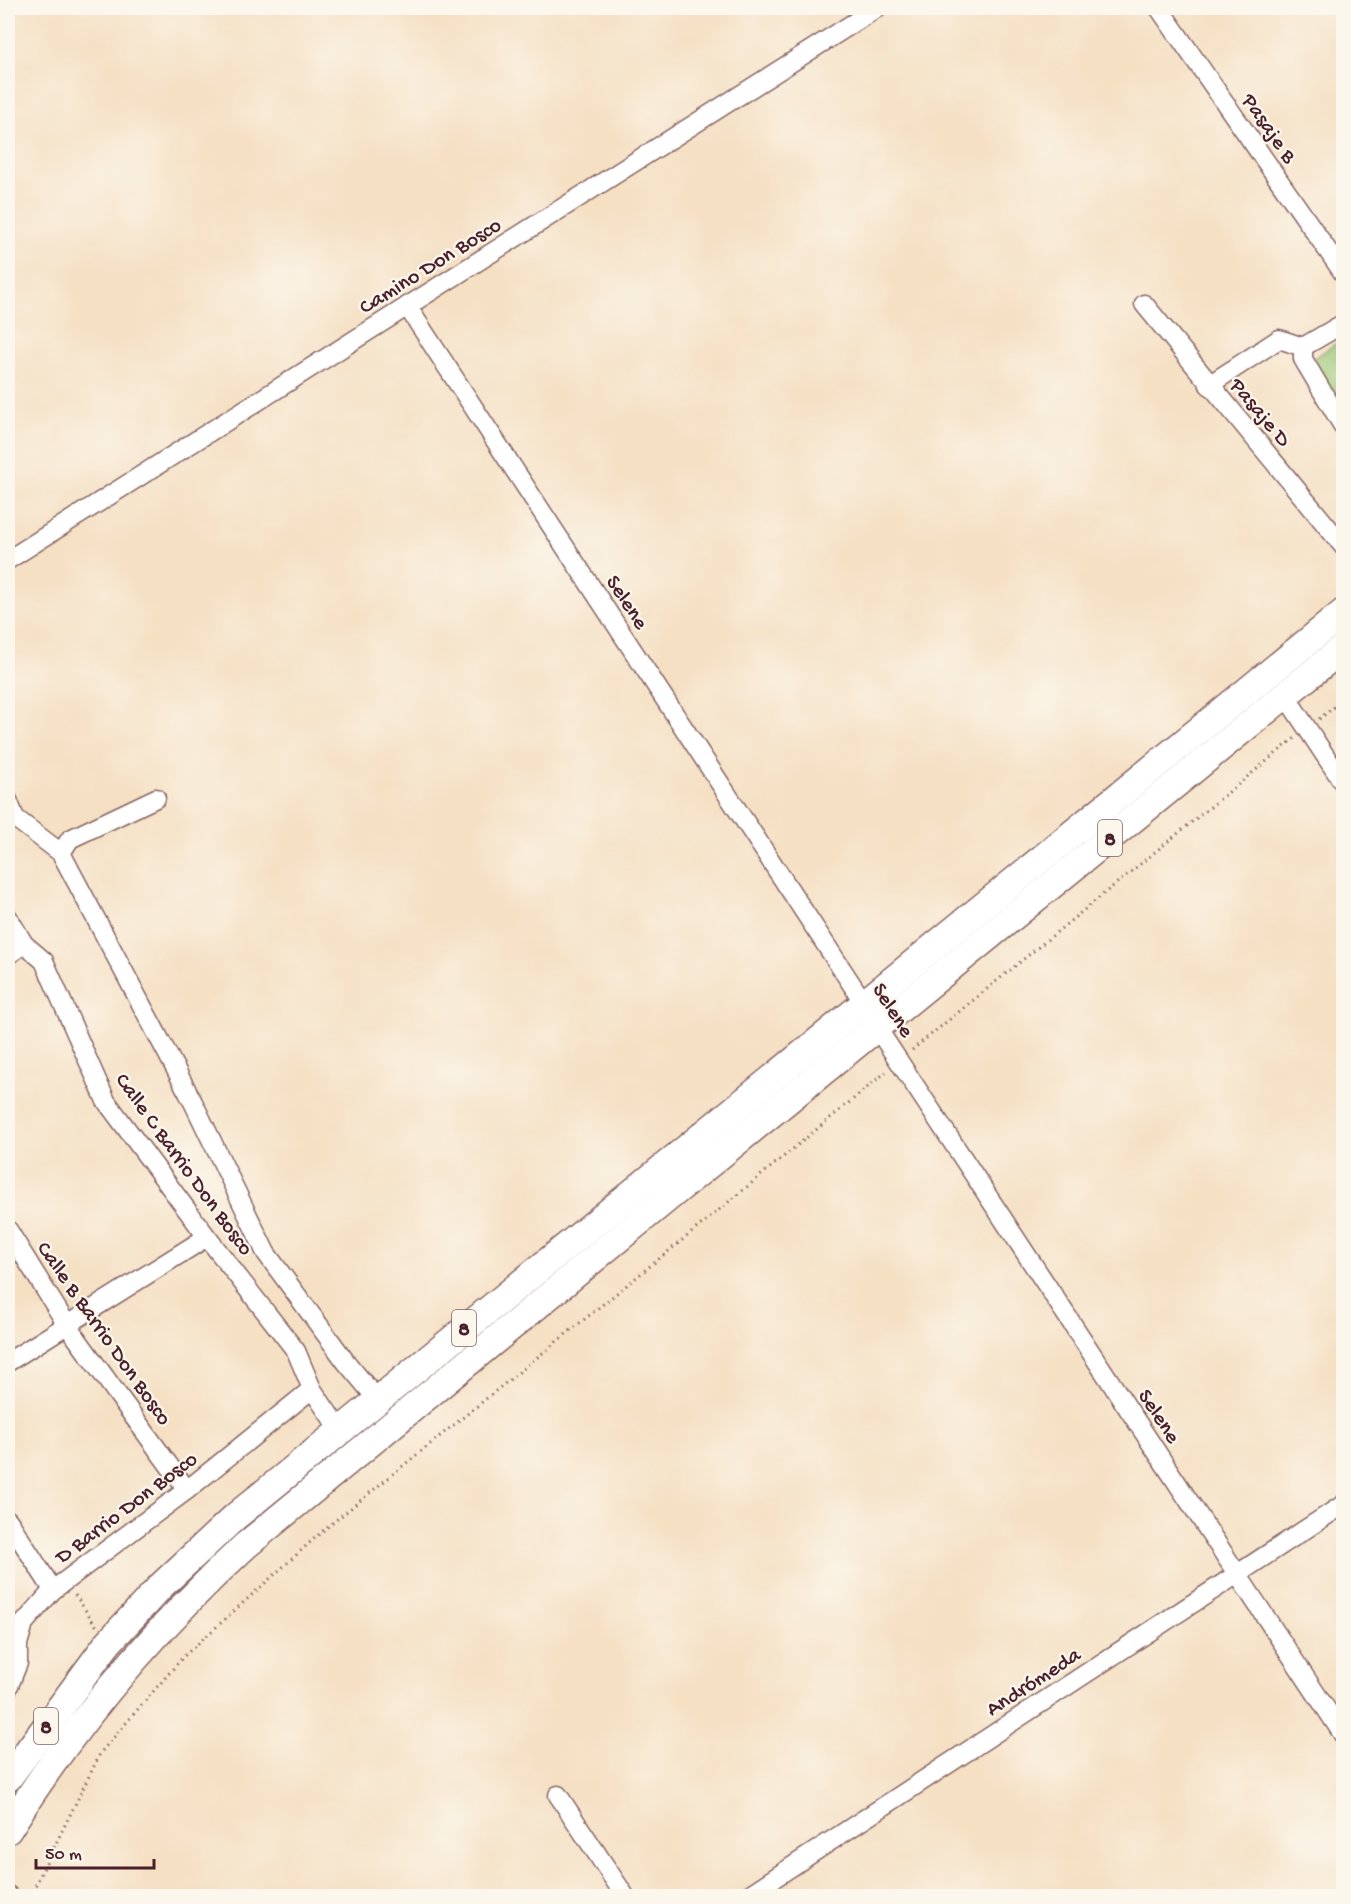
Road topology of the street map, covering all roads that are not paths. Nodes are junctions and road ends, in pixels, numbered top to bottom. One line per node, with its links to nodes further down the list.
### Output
1 (877, 8): 5 (street, Camino Don Bosco)
2 (1159, 8): 3 (street, Pasaje B)
3 (1344, 274)
4 (1144, 304): 8 (street, Pasaje D)
5 (407, 306): 11 (street, Camino Don Bosco); 22 (street, Selene)
6 (1344, 323): 7 (street)
7 (1303, 347): 8 (street); 9 (street)
8 (1209, 385): 10 (street, Pasaje D)
9 (1344, 428)
10 (1344, 547)
11 (8, 560)
12 (1344, 612): 22 (highway, 8)
13 (1344, 648): 14 (highway, 8)
14 (1285, 694): 15 (street); 23 (highway, 8)
15 (1344, 784)
16 (156, 798): 18 (street)
17 (8, 800): 18 (street)
18 (61, 853): 29 (street)
19 (8, 917): 20 (street, Calle C Barrio Don Bosco)
20 (24, 944): 21 (street); 25 (street, Calle C Barrio Don Bosco)
21 (8, 955)
22 (864, 1003): 23 (street, Selene); 29 (highway, 8)
23 (877, 1028): 34 (street, Selene); 40 (highway, 8)
24 (8, 1230): 26 (street, Calle B Barrio Don Bosco)
25 (207, 1237): 26 (street); 28 (street, Calle C Barrio Don Bosco)
26 (67, 1325): 27 (street); 31 (street, Calle B Barrio Don Bosco)
27 (8, 1362)
28 (312, 1389): 30 (street, Calle C Barrio Don Bosco); 31 (street, D Barrio Don Bosco)
29 (377, 1399): 30 (highway, 8)
30 (339, 1429): 38 (highway, 8)
31 (187, 1490): 35 (street, D Barrio Don Bosco)
32 (1344, 1504): 34 (street, Andrómeda)
33 (8, 1520): 35 (street)
34 (1237, 1574): 37 (street, Selene); 42 (street, Andrómeda)
35 (59, 1586): 36 (street, D Barrio Don Bosco)
36 (8, 1688)
37 (1344, 1736)
38 (8, 1778)
39 (558, 1795): 41 (street)
40 (8, 1830)
41 (625, 1896)
42 (747, 1896)

